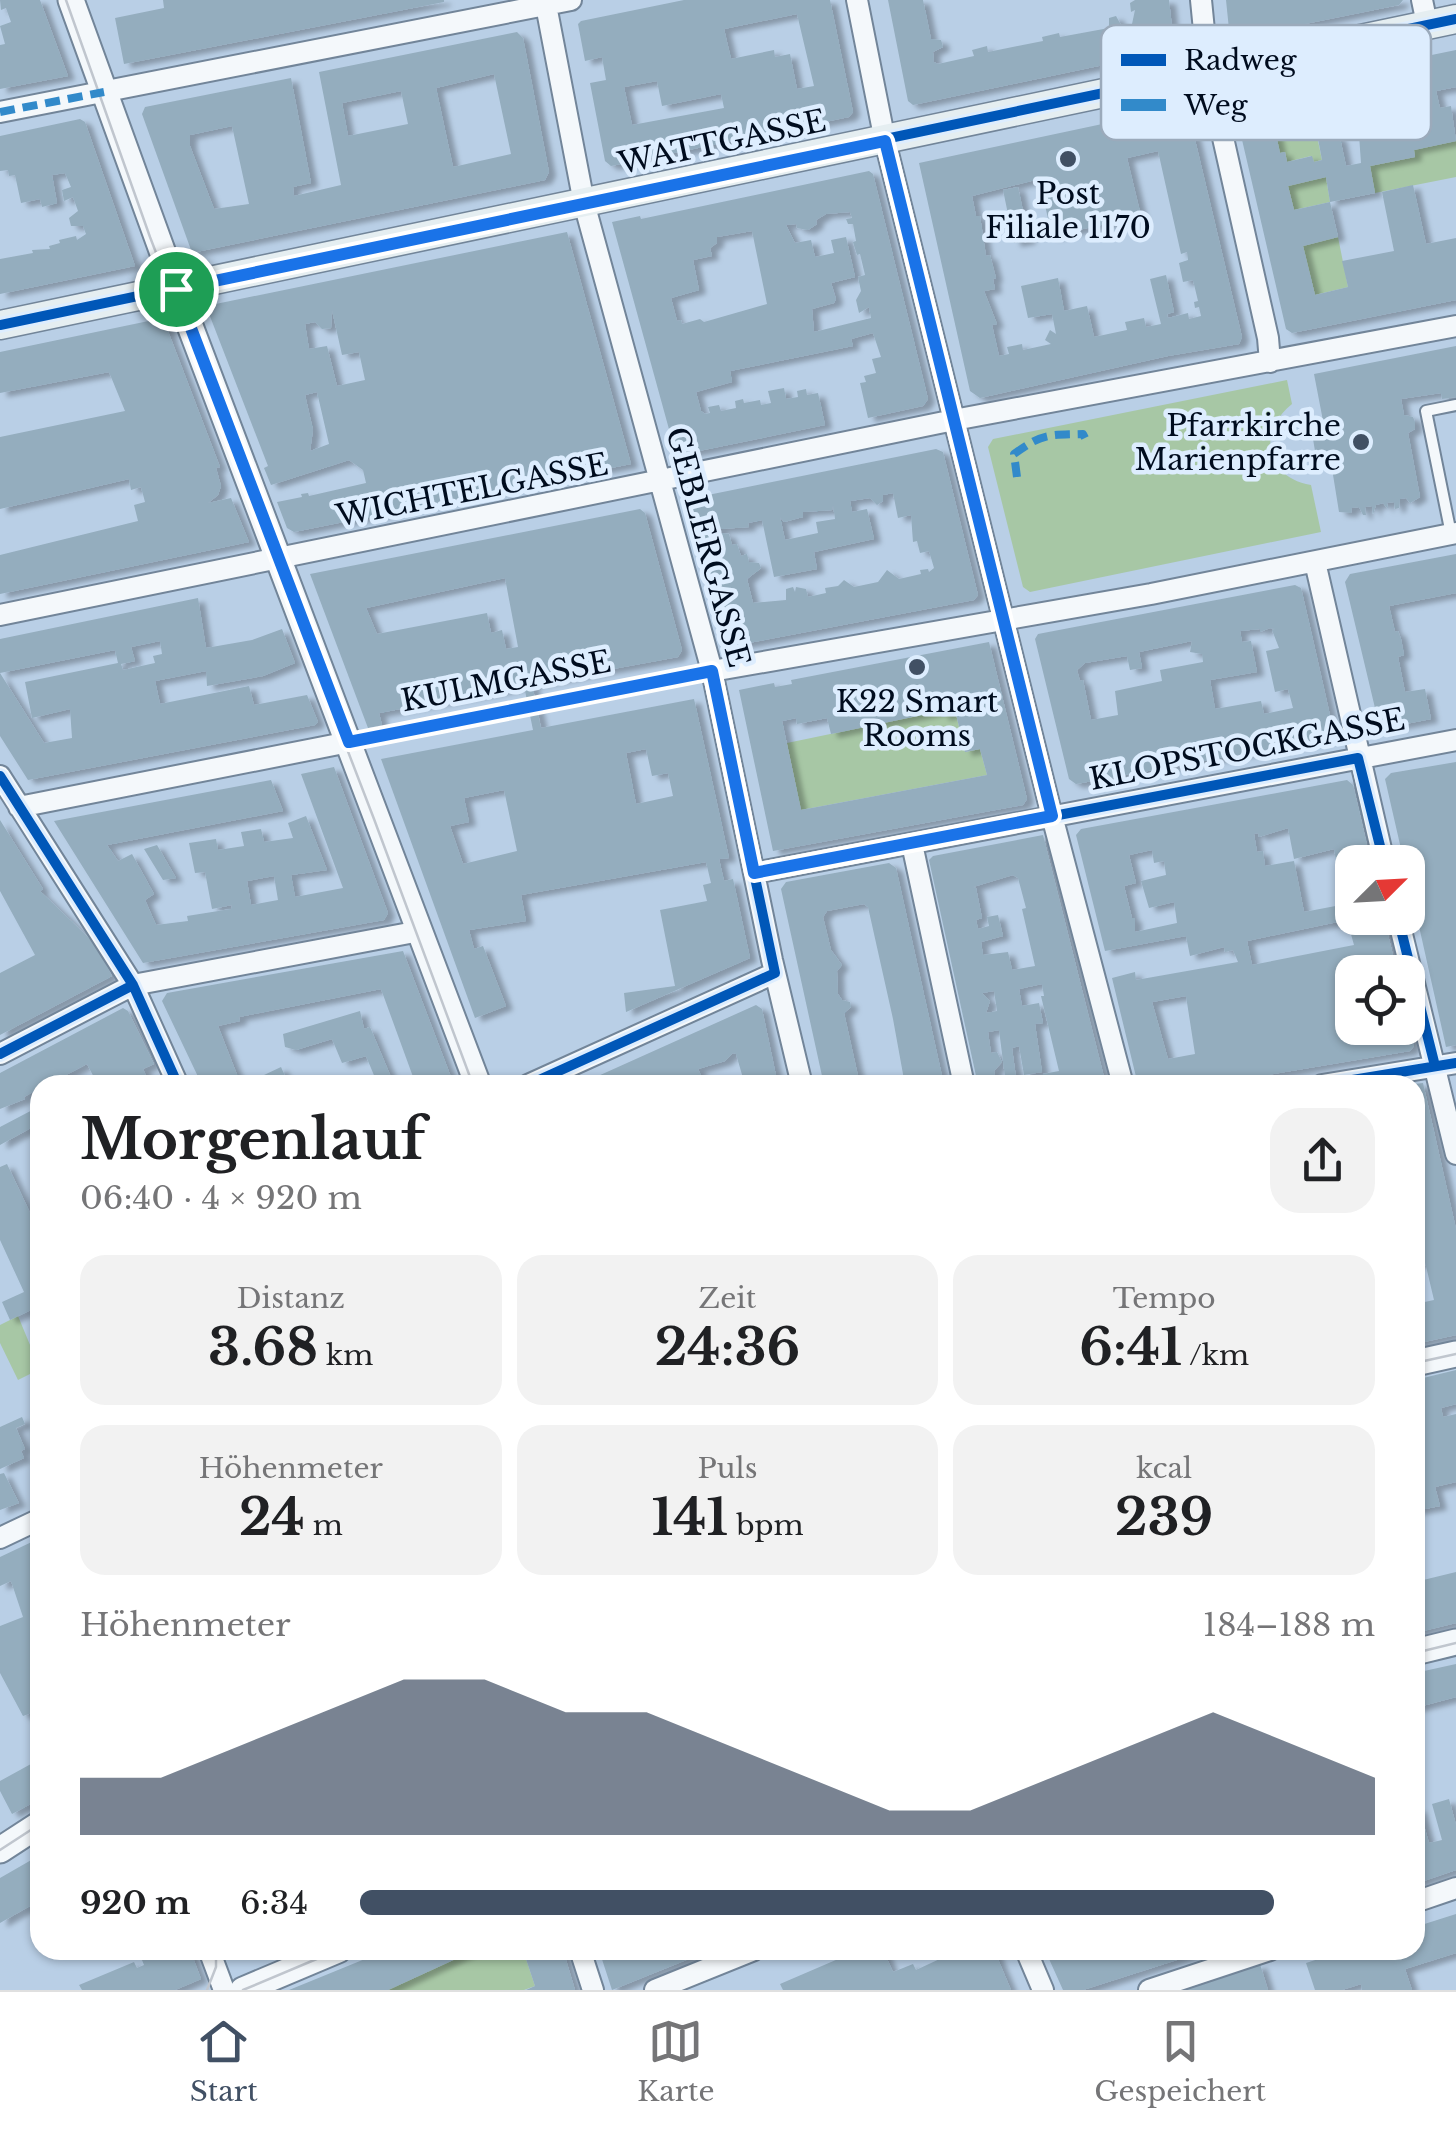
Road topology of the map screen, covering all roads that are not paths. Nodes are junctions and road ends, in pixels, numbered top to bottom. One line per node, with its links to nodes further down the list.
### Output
1 (71, 0): 10 (street)
2 (571, 0): 5 (street)
3 (857, 0): 14 (street)
4 (1201, 0): 8 (street)
5 (545, 3): 10 (street); 15 (street, GEBLERGASSE)
6 (1425, 12): 7 (main road, WATTGASSE); 9 (main road, WATTGASSE)
7 (1456, 18)
8 (1203, 25)
9 (1377, 25)
10 (104, 92): 12 (street); 16 (street)
11 (1101, 94): 14 (main road, WATTGASSE)
12 (0, 112)
13 (1224, 140): 19 (street)
14 (885, 141): 15 (main road, WATTGASSE); 21 (street)
15 (584, 203): 16 (main road, WATTGASSE); 22 (street, GEBLERGASSE)
16 (176, 289): 17 (main road, WATTGASSE); 24 (street)
17 (0, 325)
18 (1456, 326): 19 (street)
19 (1270, 362): 21 (street, WICHTELGASSE)
20 (1456, 405): 23 (lane)
21 (954, 420): 22 (street, WICHTELGASSE); 27 (street)
22 (659, 482): 24 (street, WICHTELGASSE); 28 (street, GEBLERGASSE)
23 (1454, 533): 25 (street)
24 (279, 560): 26 (street, WICHTELGASSE); 30 (street)
25 (1315, 562): 27 (street, KULMGASSE); 31 (street)
26 (0, 615)
27 (1004, 618): 28 (street, KULMGASSE); 34 (street)
28 (712, 671): 30 (lane, KULMGASSE); 37 (street, GEBLERGASSE)
29 (1456, 740): 31 (street, KLOPSTOCKGASSE)
30 (349, 742): 33 (street, KULMGASSE); 38 (street)
31 (1358, 758): 34 (street, KLOPSTOCKGASSE); 36 (street)
32 (0, 776): 33 (street)
33 (19, 807): 41 (street)
34 (1052, 816): 35 (street, KLOPSTOCKGASSE); 49 (street)
35 (912, 844): 37 (street, KLOPSTOCKGASSE); 48 (street)
36 (1380, 845)
37 (754, 873): 40 (street, GEBLERGASSE)
38 (420, 931): 41 (street); 45 (street)
39 (1404, 935): 43 (street)
40 (775, 973): 46 (street); 47 (street, GEBLERGASSE)
41 (133, 985): 42 (street); 44 (street)
42 (0, 1054)
43 (1446, 1065): 50 (street); 51 (street)
44 (174, 1075)
45 (474, 1075)
46 (550, 1075)
47 (800, 1075)
48 (962, 1075)
49 (1120, 1075)
50 (1384, 1075)
51 (1456, 1154)
52 (1456, 1354): 53 (street)
53 (1425, 1362)
54 (30, 1524): 55 (street)
55 (0, 1538)
56 (1456, 1642): 57 (street)
57 (1425, 1650)
58 (30, 1830): 59 (street)
59 (0, 1850)
60 (1456, 1888): 61 (street)
61 (1425, 1899)
62 (214, 1960): 68 (street)
63 (314, 1960): 69 (street)
64 (583, 1960): 70 (street)
65 (729, 1960): 71 (street)
66 (1030, 1960): 72 (street)
67 (1240, 1960): 73 (street)
68 (224, 1990)
69 (244, 1990)
70 (593, 1990)
71 (655, 1990)
72 (1043, 1990)
73 (1149, 1990)

